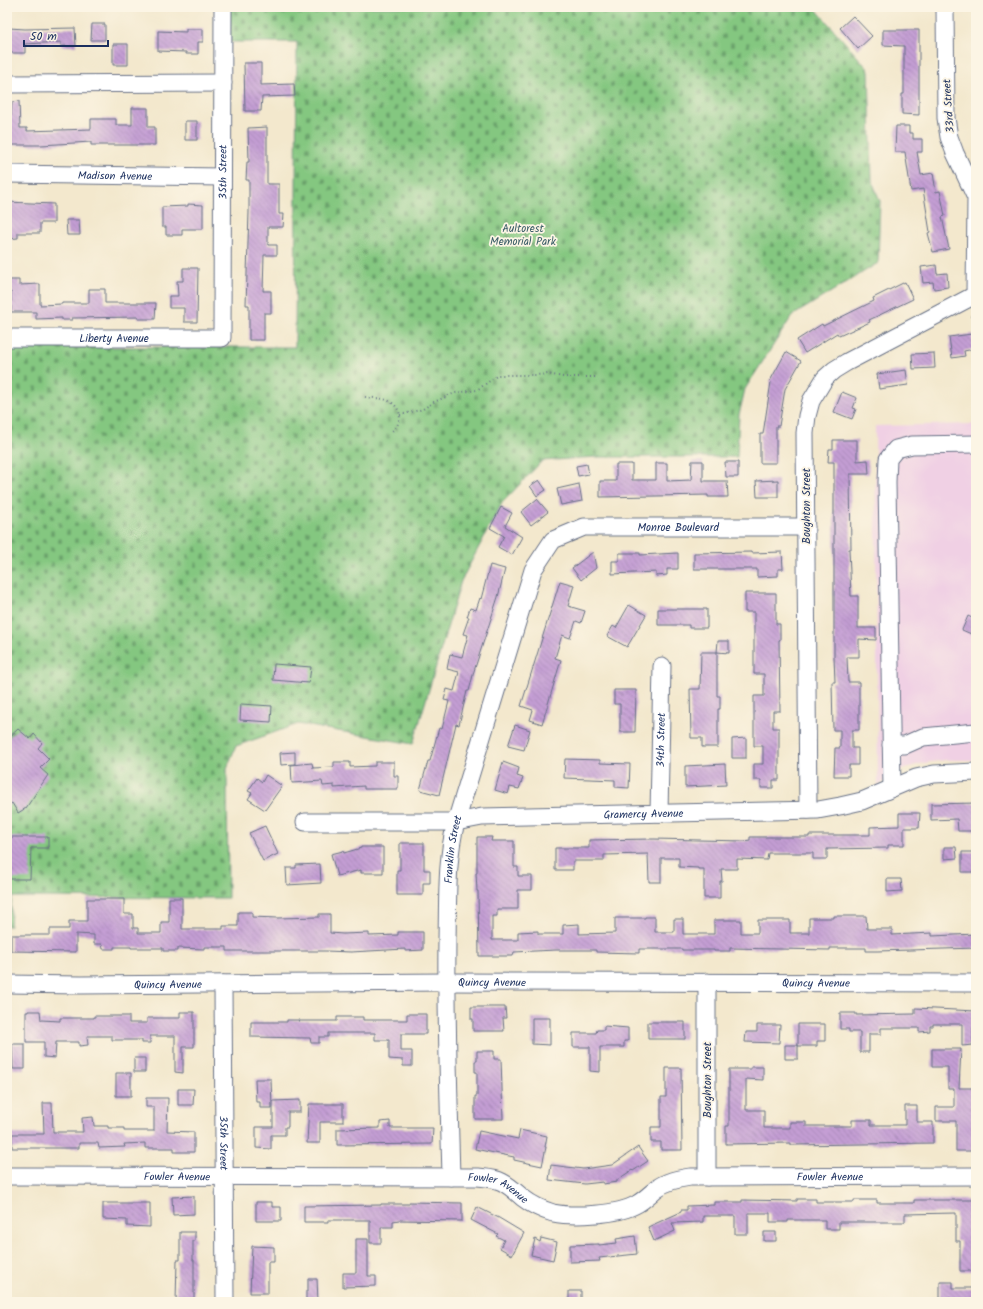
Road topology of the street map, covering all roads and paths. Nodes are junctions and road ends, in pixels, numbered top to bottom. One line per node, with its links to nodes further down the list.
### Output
1 (223, 7): 3 (street, 35th Street)
2 (945, 7): 7 (street, 33rd Street)
3 (223, 83): 4 (street); 6 (street, 35th Street)
4 (7, 84)
5 (7, 174): 6 (street, Madison Avenue)
6 (222, 177): 11 (street, 35th Street)
7 (976, 198): 8 (street, 33rd Street)
8 (975, 295): 9 (path); 17 (street, Boughton Street)
9 (976, 333)
10 (7, 338): 11 (street, Liberty Avenue)
11 (222, 338)
12 (596, 377): 14 (path)
13 (365, 397): 14 (path)
14 (400, 415): 15 (path)
15 (392, 431)
16 (976, 444): 21 (street)
17 (806, 527): 18 (street, Monroe Boulevard); 24 (street, Boughton Street)
18 (553, 540): 27 (street, Franklin Street)
19 (662, 666): 25 (street, 34th Street)
20 (976, 732): 21 (street)
21 (891, 745): 23 (street)
22 (976, 772): 23 (street, Gramercy Avenue)
23 (892, 788): 24 (street, Gramercy Avenue)
24 (808, 810): 25 (street, Gramercy Avenue)
25 (659, 813): 27 (street, Gramercy Avenue)
26 (305, 822): 27 (street, Gramercy Avenue)
27 (456, 822): 28 (street, Franklin Street)
28 (447, 982): 29 (street, Quincy Avenue); 32 (street, Quincy Avenue); 36 (street, Franklin Street)
29 (707, 982): 30 (street, Quincy Avenue); 37 (street, Boughton Street)
30 (976, 983)
31 (7, 984): 32 (street, Quincy Avenue)
32 (223, 984): 34 (street, 35th Street)
33 (7, 1176): 34 (street, Fowler Avenue)
34 (225, 1176): 36 (street, Fowler Avenue); 38 (street, 35th Street)
35 (976, 1176): 37 (street, Fowler Avenue)
36 (450, 1177): 37 (street, Fowler Avenue)
37 (707, 1177)
38 (225, 1302)

